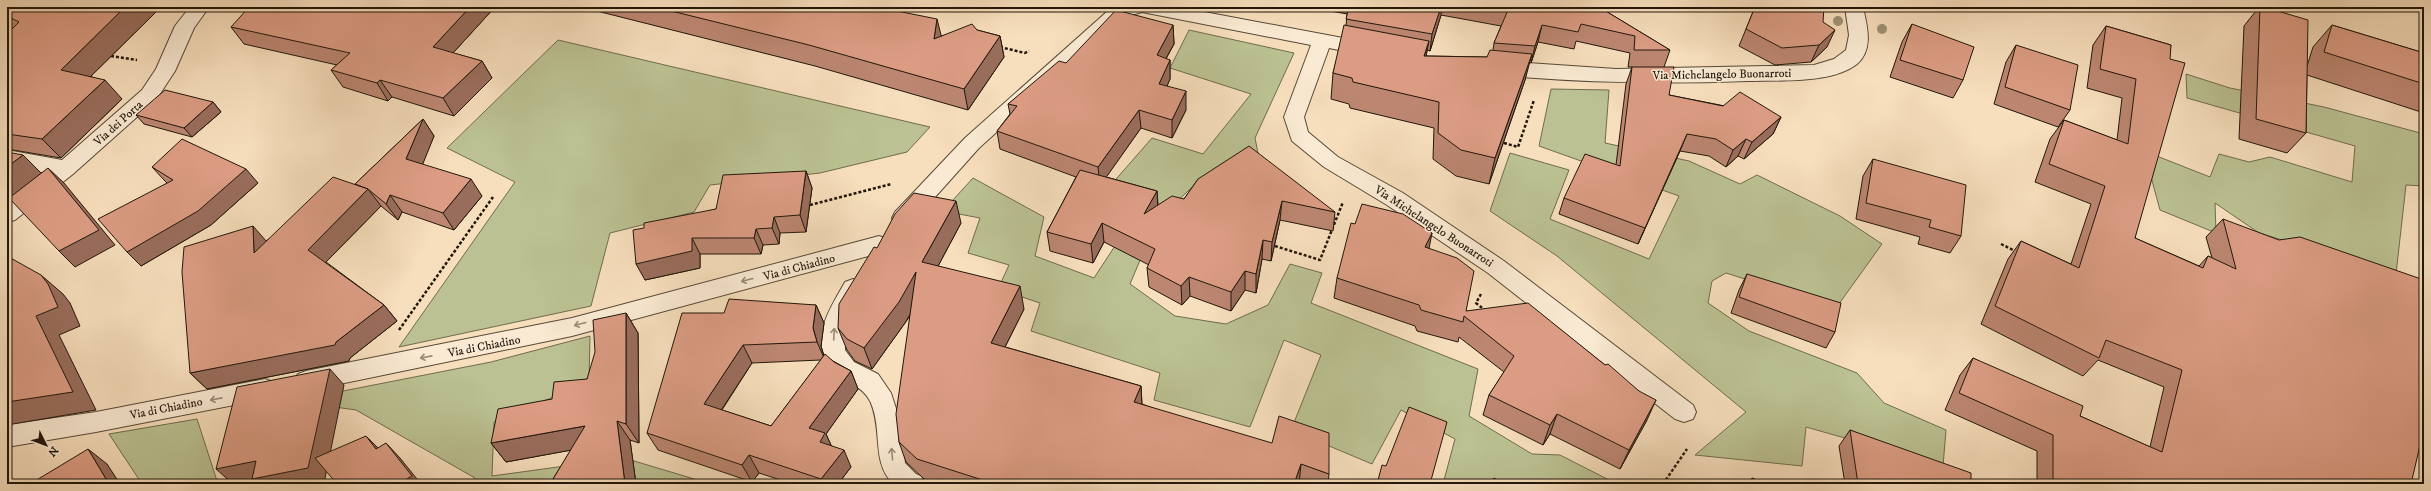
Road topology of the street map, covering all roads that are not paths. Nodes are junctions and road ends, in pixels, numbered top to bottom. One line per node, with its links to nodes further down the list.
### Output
1 (200, 7): 9 (street, Via dei Porta)
2 (1138, 7): 11 (street)
3 (1145, 7): 5 (street)
4 (1854, 7): 7 (street, Via Michelangelo Buonarroti)
5 (1322, 40): 6 (street); 12 (street, Via Michelangelo Buonarroti)
6 (1389, 52)
7 (1476, 66)
8 (7, 158): 9 (street)
9 (66, 169): 10 (street, Via dei Porta)
10 (7, 214)
11 (879, 245): 13 (street, Via di Chiadino, one-way to 13); 14 (street, one-way to 11)
12 (1684, 412)
13 (7, 436)
14 (912, 484)

